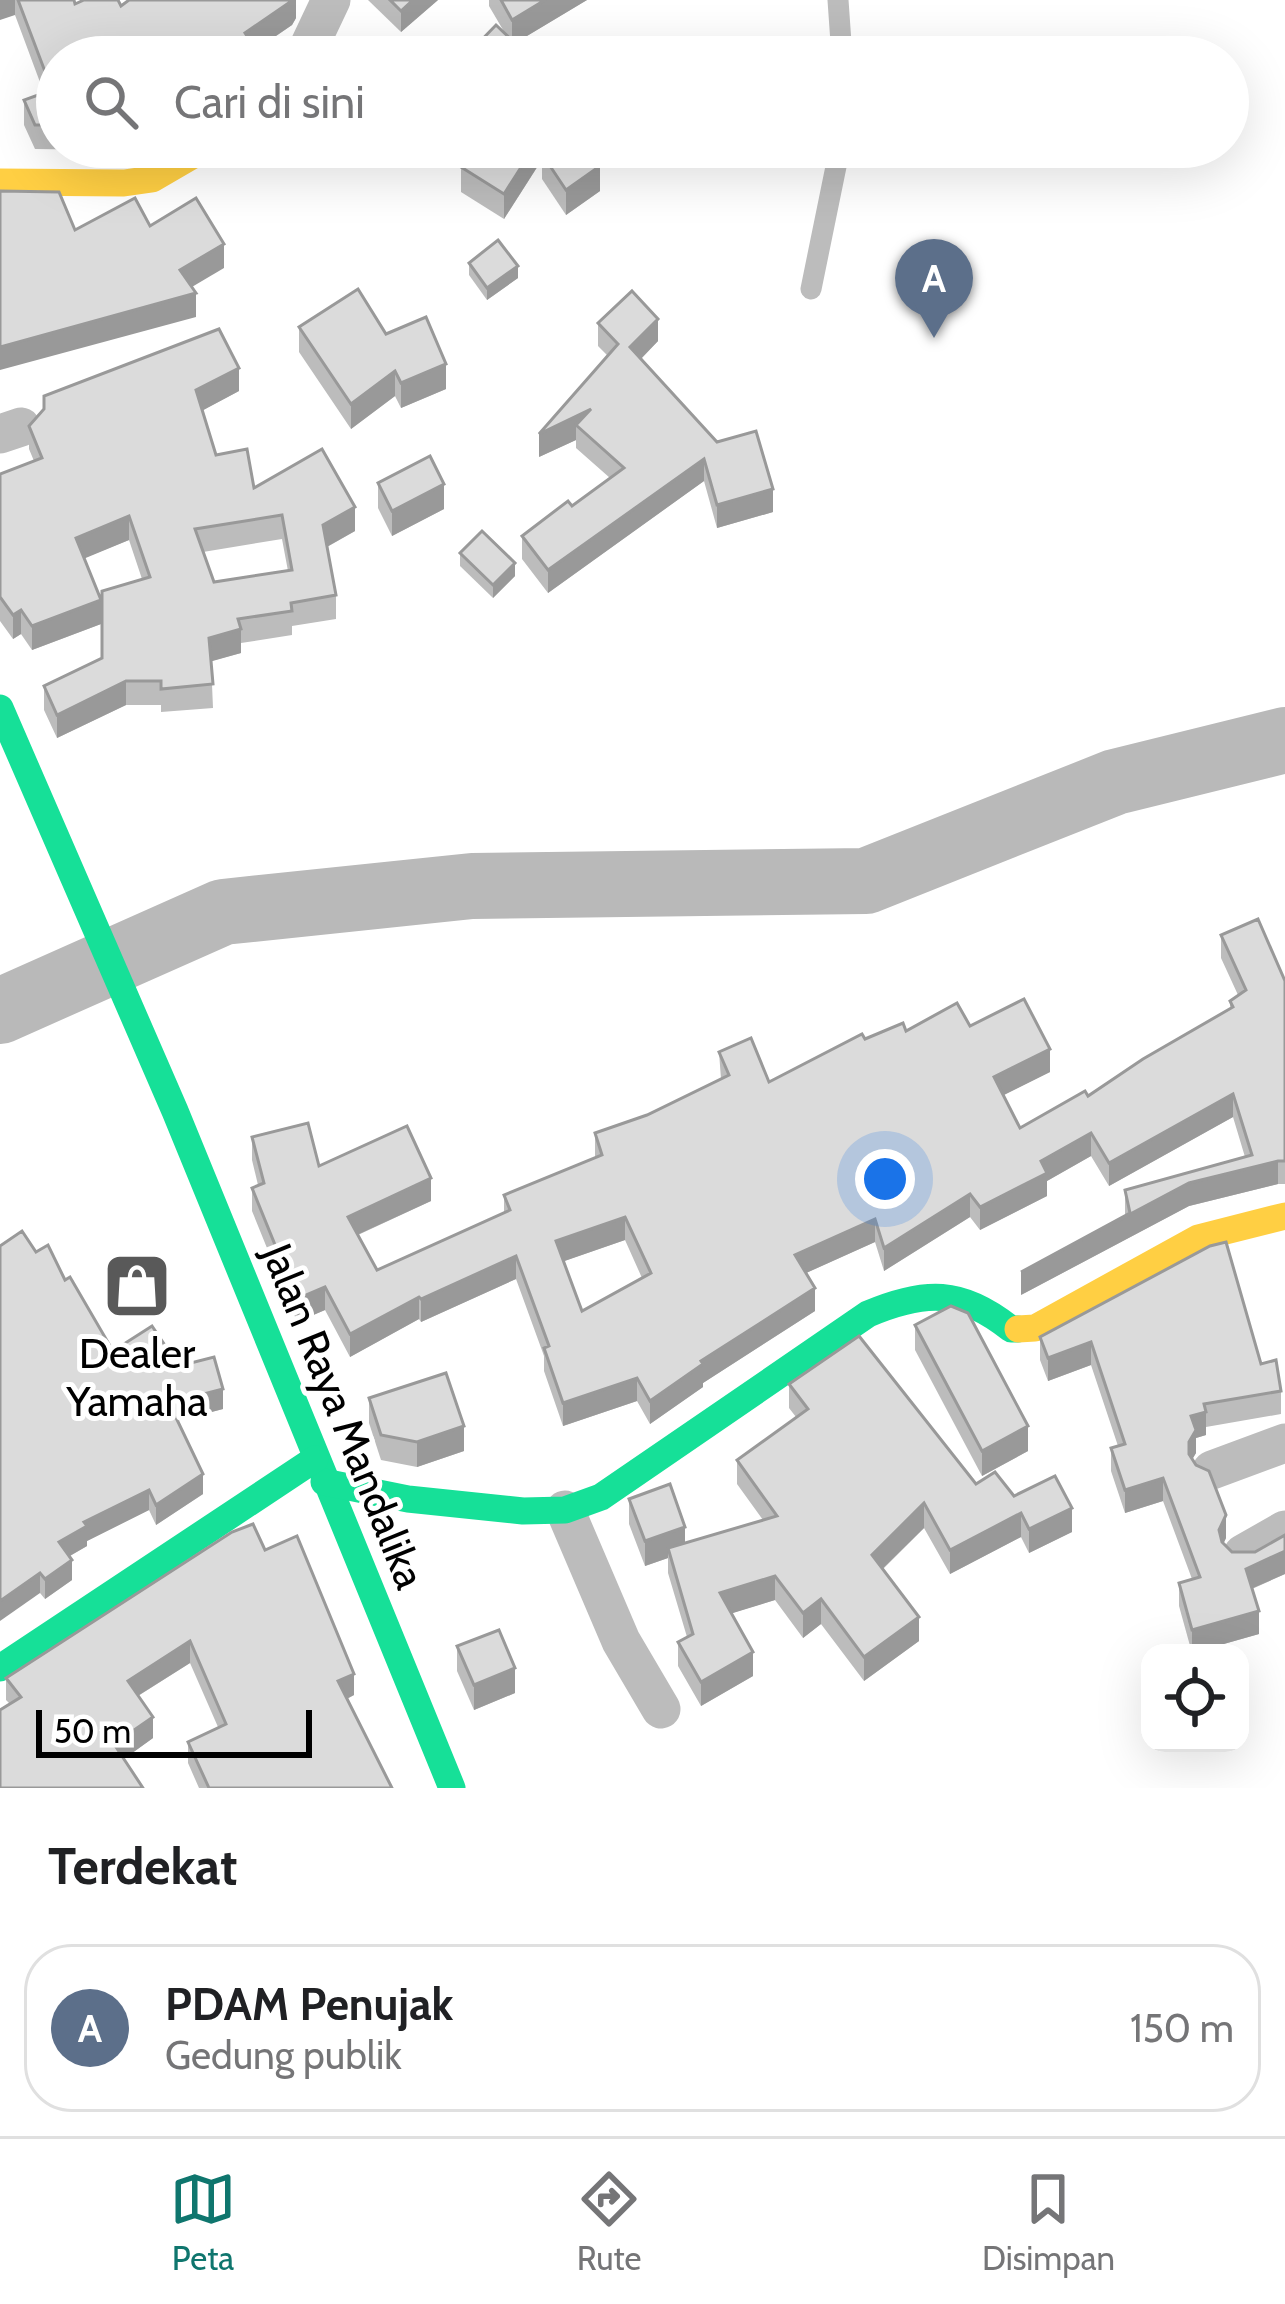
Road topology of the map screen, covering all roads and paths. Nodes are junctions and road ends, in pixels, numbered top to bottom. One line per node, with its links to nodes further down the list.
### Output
1 (331, 0): 3 (street)
2 (838, 0): 4 (lane)
3 (314, 36)
4 (841, 36)
5 (171, 168): 7 (street)
6 (836, 168): 8 (lane)
7 (0, 182)
8 (811, 289)
9 (0, 708): 12 (street, Jalan Raya Mandalika)
10 (1285, 1216): 14 (street)
11 (1285, 1443): 13 (street)
12 (319, 1470): 14 (street); 17 (street); 19 (street, Jalan Raya Mandalika)
13 (1212, 1470)
14 (565, 1510): 18 (street)
15 (1285, 1530): 16 (street)
16 (1243, 1554)
17 (0, 1668)
18 (661, 1709)
19 (452, 1788)

